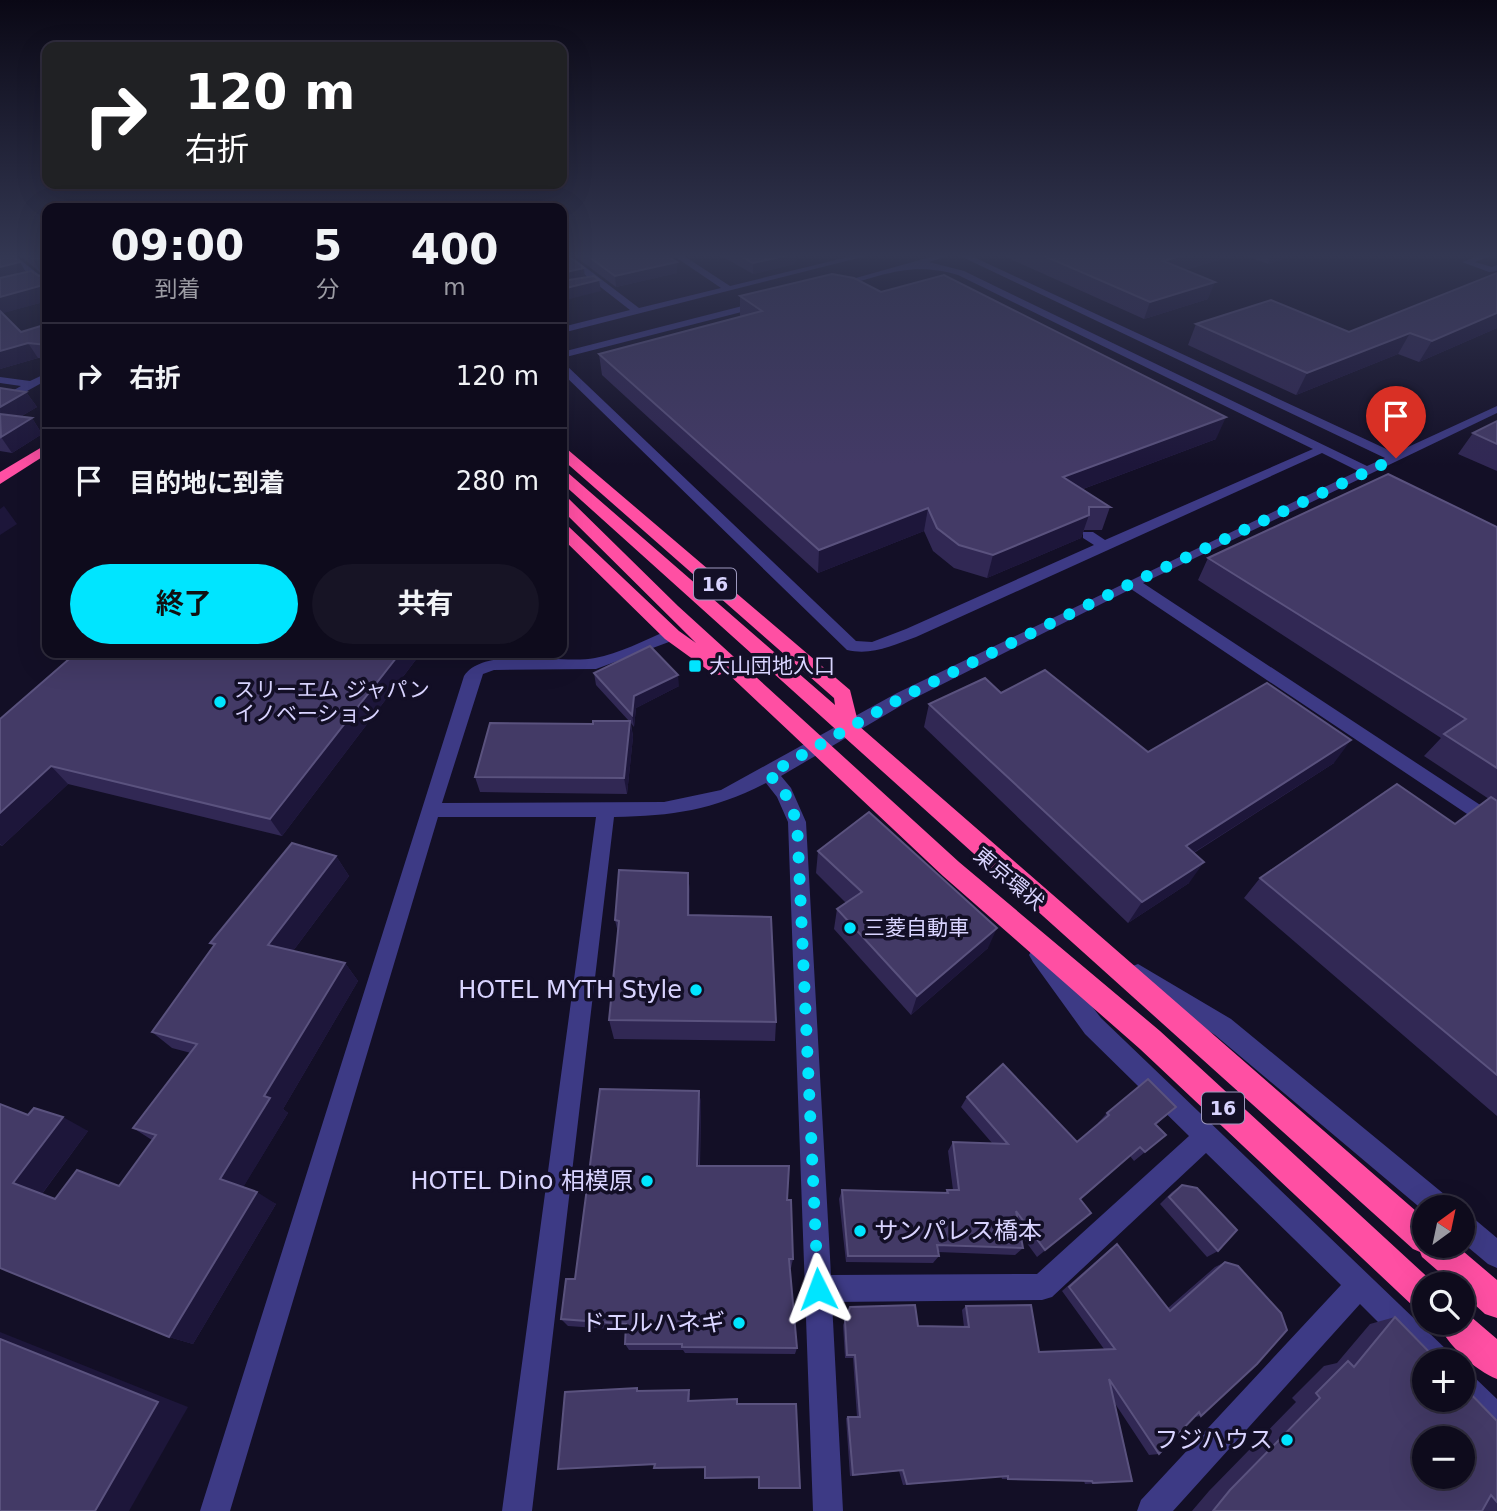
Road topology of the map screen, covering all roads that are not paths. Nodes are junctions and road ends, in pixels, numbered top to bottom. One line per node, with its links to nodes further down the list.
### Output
1 (585, 325): 5 (street)
2 (682, 325): 6 (street)
3 (1067, 325): 13 (street)
4 (1111, 325): 16 (street)
5 (567, 329)
6 (567, 354)
7 (567, 372): 25 (street)
8 (42, 379): 10 (street)
9 (0, 380): 10 (street)
10 (33, 385): 11 (street)
11 (0, 403)
12 (1497, 409): 16 (street)
13 (1322, 449): 18 (street); 25 (street)
14 (42, 451): 19 (highway)
15 (567, 456): 29 (highway, 16)
16 (1396, 458): 18 (street)
17 (42, 466): 21 (highway)
18 (1368, 471): 26 (street)
19 (1, 477)
20 (567, 479): 29 (highway, 東京環状 / 16)
21 (0, 493)
22 (567, 506): 28 (highway, 東京環状 / 16)
23 (567, 535): 27 (highway)
24 (1088, 536): 25 (street)
25 (1104, 546)
26 (1132, 583): 29 (street); 34 (street)
27 (672, 635): 28 (highway); 33 (street)
28 (783, 713): 30 (highway, 東京環状 / 16)
29 (849, 727): 30 (street); 36 (highway, 東京環状 / 16)
30 (818, 746): 31 (street); 35 (highway, 東京環状 / 16)
31 (769, 774): 32 (street); 45 (street)
32 (618, 809): 33 (street); 53 (street)
33 (431, 810): 52 (street)
34 (1497, 827)
35 (1017, 925): 37 (street); 44 (highway, 東京環状 / 16)
36 (1102, 951): 38 (street); 39 (highway, 東京環状 / 16)
37 (1208, 1135): 43 (street); 45 (street)
38 (1425, 1195)
39 (1412, 1227)
40 (1475, 1236): 41 (street)
41 (1497, 1255)
42 (1446, 1258): 46 (highway)
43 (1360, 1284): 48 (street); 55 (street)
44 (1412, 1284)
45 (818, 1289): 54 (street)
46 (1497, 1303)
47 (1468, 1335): 49 (highway)
48 (1426, 1349)
49 (1497, 1362)
50 (1475, 1397): 51 (street)
51 (1497, 1419)
52 (215, 1511)
53 (517, 1511)
54 (828, 1511)
55 (1153, 1511)

